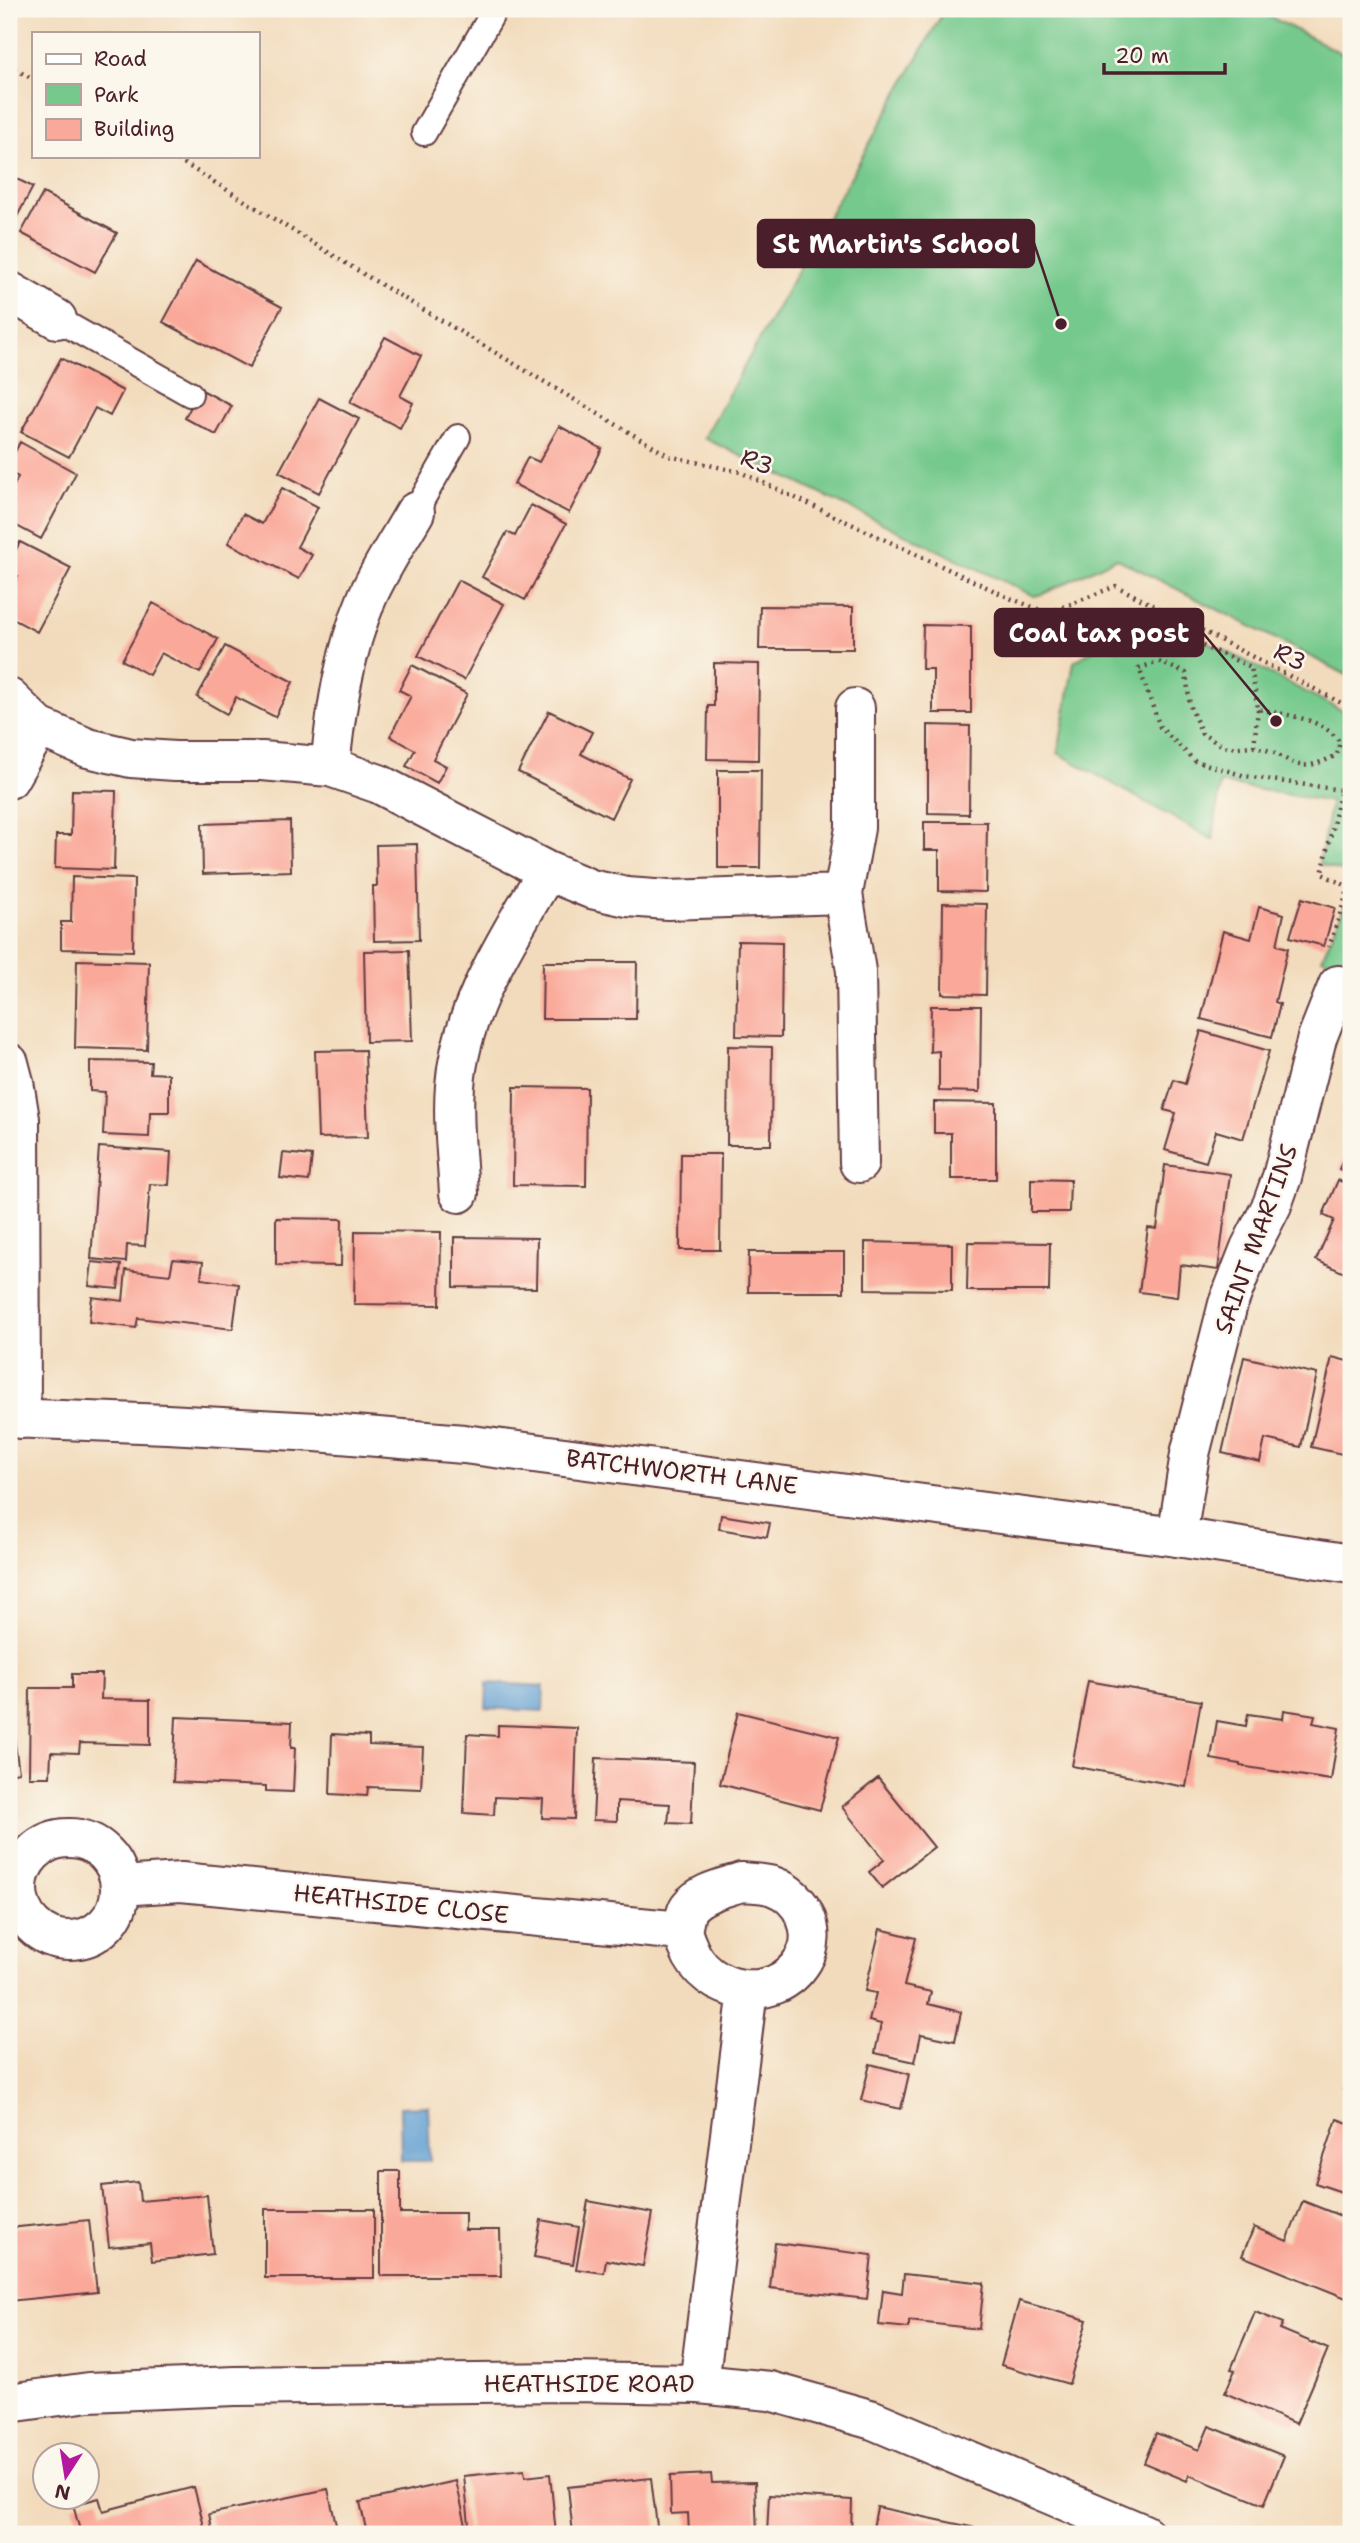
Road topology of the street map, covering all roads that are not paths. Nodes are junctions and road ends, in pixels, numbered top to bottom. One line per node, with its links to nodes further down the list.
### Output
1 (495, 9): 2 (lane)
2 (424, 133)
3 (9, 291): 4 (street)
4 (57, 319): 5 (lane)
5 (190, 394)
6 (458, 437): 7 (lane)
7 (415, 512): 11 (street)
8 (9, 698): 10 (street)
9 (855, 708): 14 (street)
10 (39, 727): 11 (street); 12 (street)
11 (330, 767): 13 (street)
12 (9, 779)
13 (547, 871): 14 (street); 18 (street)
14 (843, 894): 17 (street)
15 (1333, 968): 20 (street, SAINT MARTINS)
16 (9, 1063): 19 (street)
17 (859, 1163)
18 (459, 1193)
19 (15, 1419): 20 (street, BATCHWORTH LANE)
20 (1177, 1537): 21 (street, BATCHWORTH LANE)
21 (1351, 1564)
22 (120, 1886): 23 (street, HEATHSIDE CLOSE)
23 (681, 1931): 24 (street); 24 (street)
24 (748, 1990): 25 (street)
25 (699, 2384): 26 (street, HEATHSIDE ROAD); 27 (street, HEATHSIDE ROAD)
26 (9, 2403)
27 (1143, 2534)

